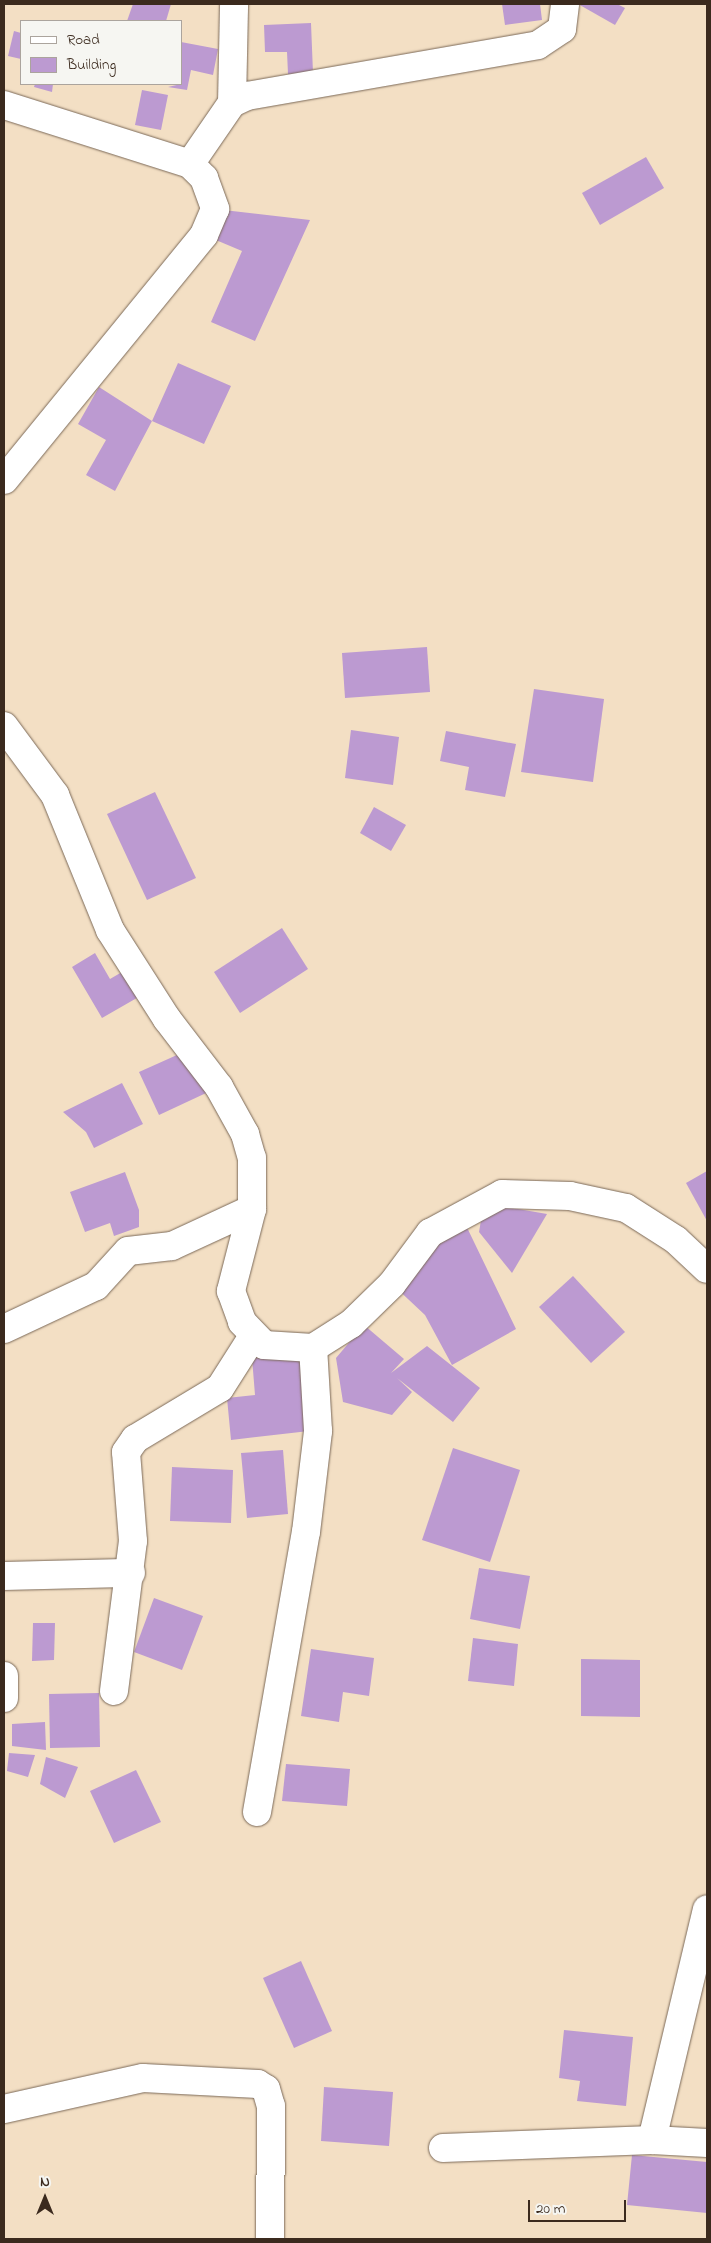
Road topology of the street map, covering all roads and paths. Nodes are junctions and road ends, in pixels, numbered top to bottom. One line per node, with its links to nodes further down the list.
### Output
1 (234, 4): 3 (street)
2 (565, 4): 3 (street)
3 (232, 103): 5 (street)
4 (4, 105): 5 (street)
5 (190, 164): 6 (street)
6 (4, 480)
7 (4, 726): 8 (street)
8 (252, 1209): 10 (street); 11 (street)
9 (707, 1269): 12 (street)
10 (4, 1329)
11 (253, 1336): 12 (street); 13 (street)
12 (313, 1348): 18 (street)
13 (130, 1573): 14 (street); 16 (street)
14 (4, 1576)
15 (4, 1676): 17 (street)
16 (114, 1691)
17 (4, 1698)
18 (256, 1812)
19 (707, 1909): 21 (street)
20 (4, 2109): 24 (street)
21 (652, 2140): 22 (street); 23 (street)
22 (707, 2143)
23 (443, 2148)
24 (270, 2239)

